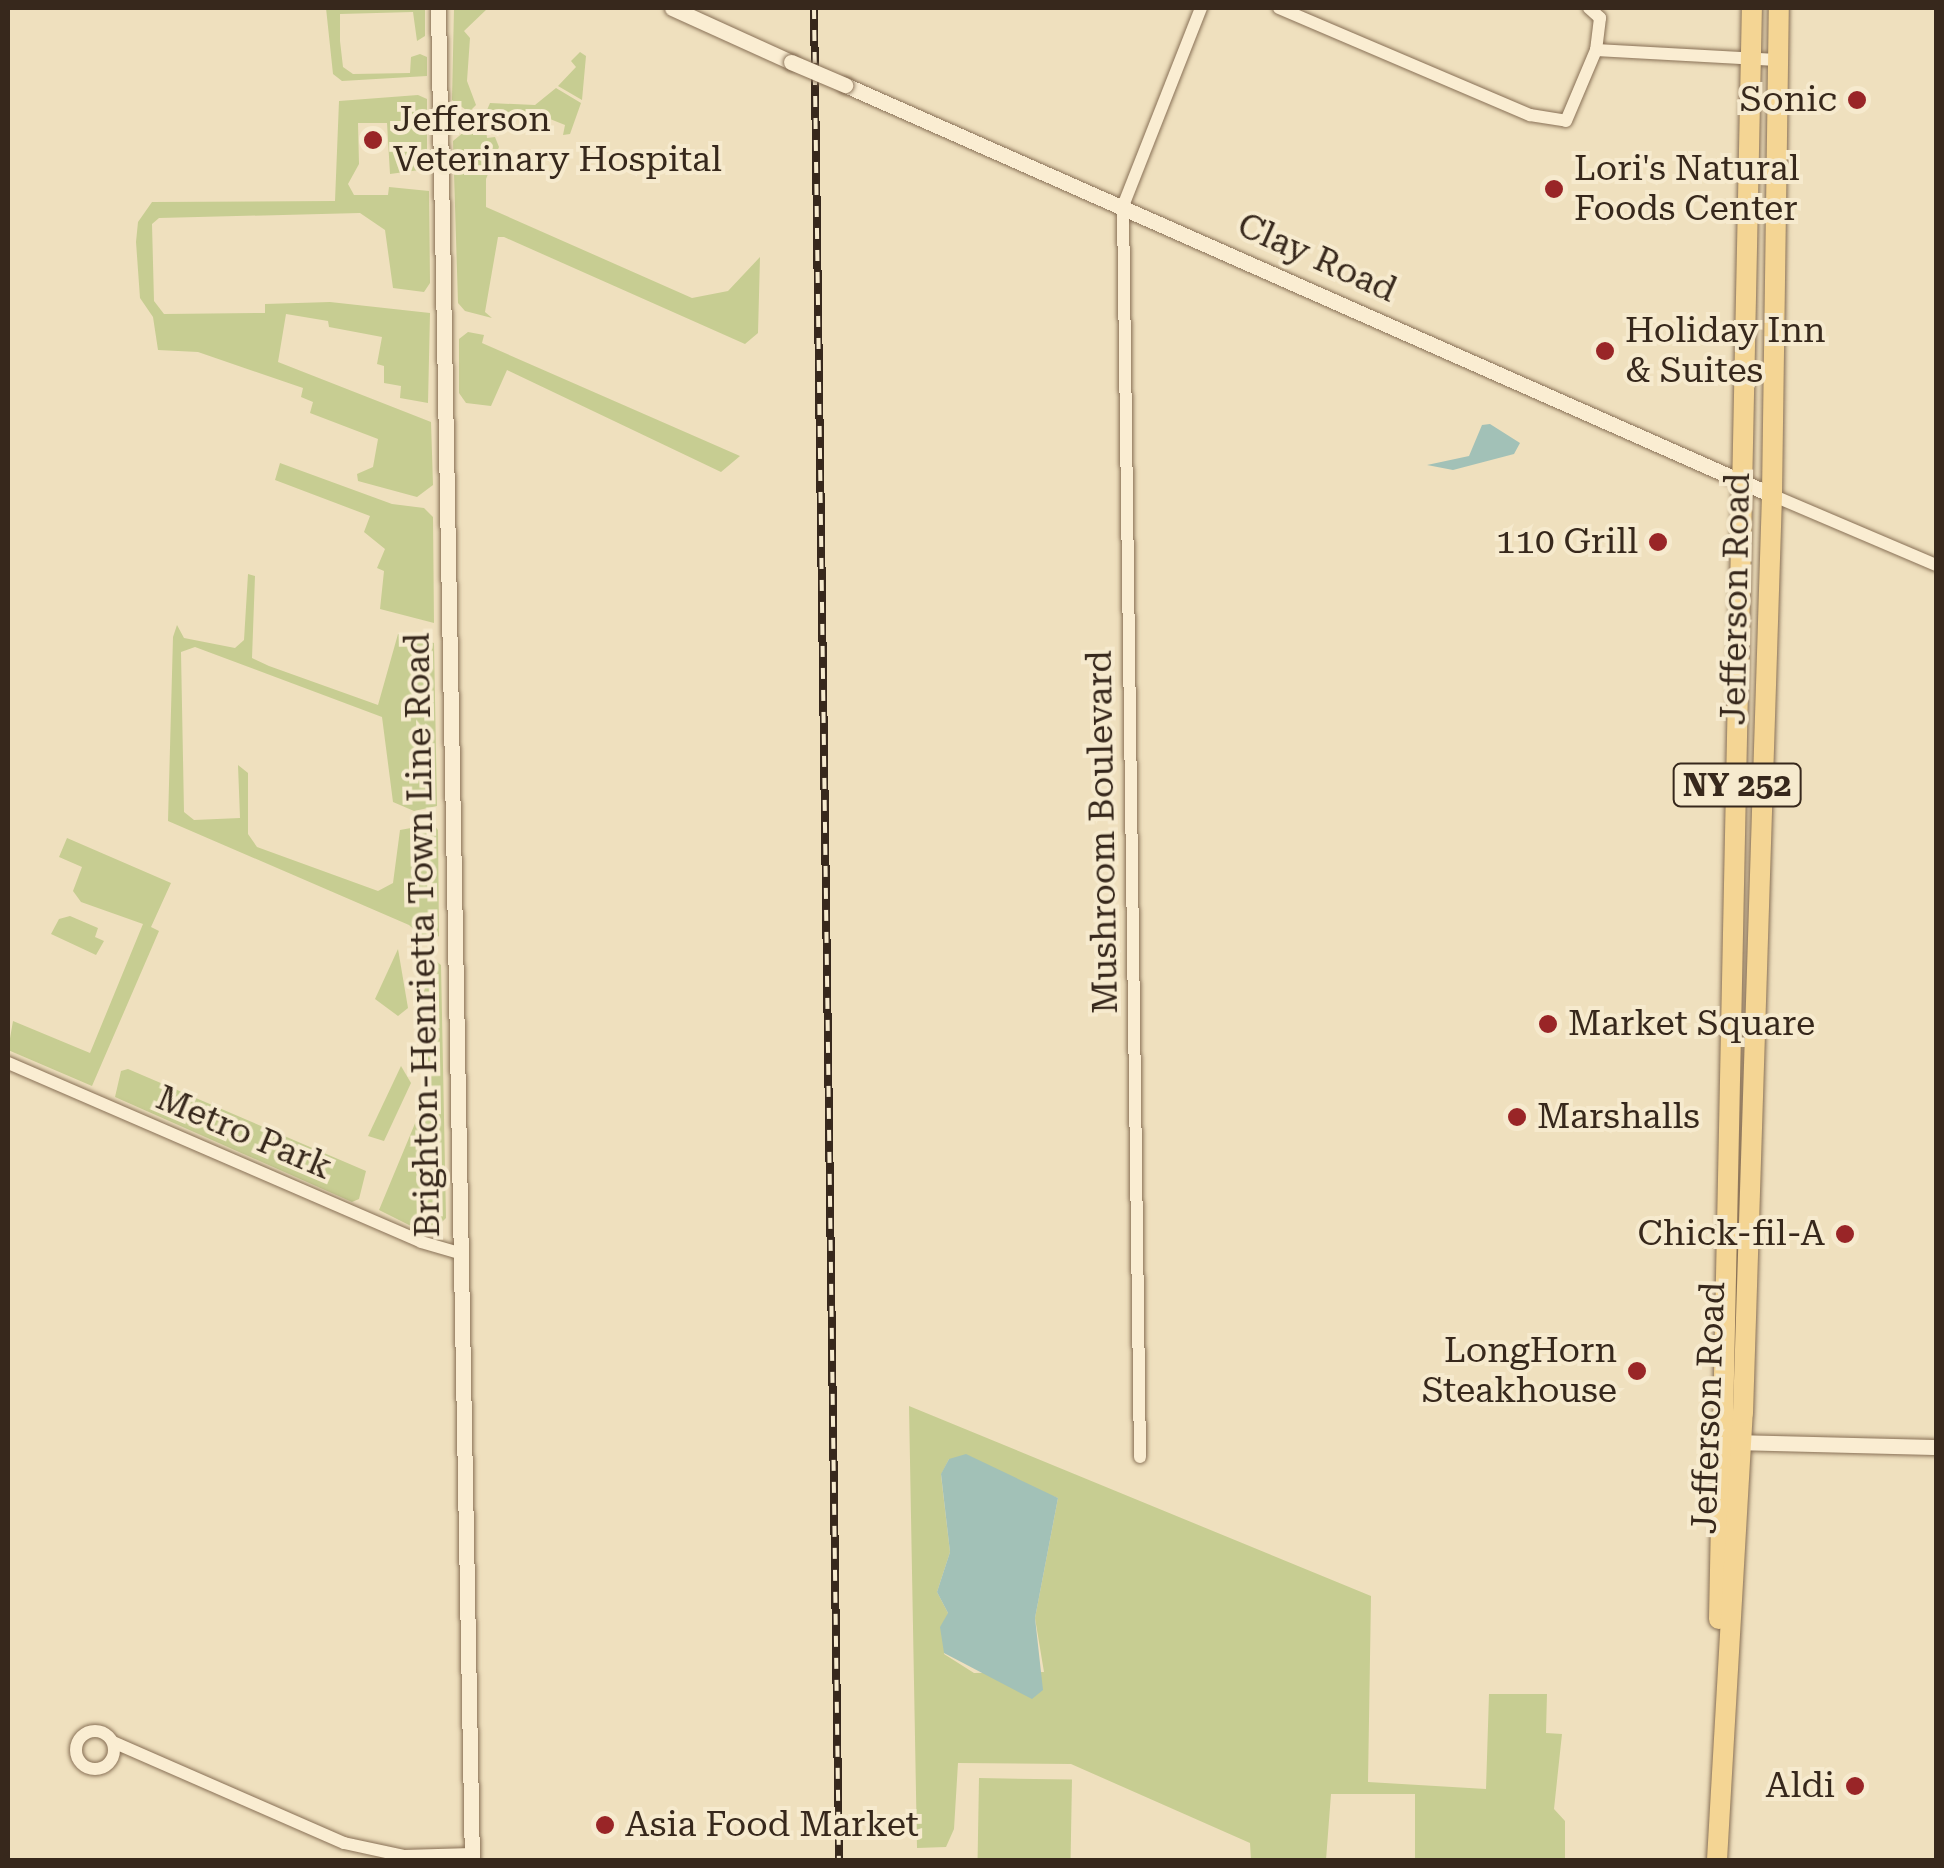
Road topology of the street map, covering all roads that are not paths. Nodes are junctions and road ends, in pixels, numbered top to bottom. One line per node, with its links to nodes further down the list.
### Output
1 (438, 8): 16 (street, Brighton-Henrietta Town Line Road)
2 (672, 8): 11 (street, Clay Road, bridge)
3 (1202, 8): 11 (street)
4 (1280, 8): 8 (street)
5 (1589, 8): 8 (street)
6 (1752, 8): 9 (main road, Jefferson Road / NY 252)
7 (1779, 8): 10 (main road, Jefferson Road / NY 252)
8 (1596, 50): 9 (street)
9 (1752, 58): 10 (street); 12 (main road, Jefferson Road / NY 252)
10 (1777, 60): 13 (main road, Jefferson Road / NY 252)
11 (1123, 206): 12 (street, Clay Road); 19 (street, Mushroom Boulevard)
12 (1745, 484): 13 (street, Clay Road); 17 (main road, Jefferson Road / NY 252)
13 (1772, 495): 14 (street, Clay Road); 17 (main road, Jefferson Road / NY 252)
14 (1936, 564)
15 (8, 1063): 16 (street, Metro Park)
16 (459, 1252): 21 (street, Brighton-Henrietta Town Line Road)
17 (1732, 1442): 18 (street); 22 (main road, Jefferson Road / NY 252)
18 (1936, 1447)
19 (1140, 1457)
20 (112, 1742): 21 (street)
21 (472, 1857)
22 (1717, 1860)

